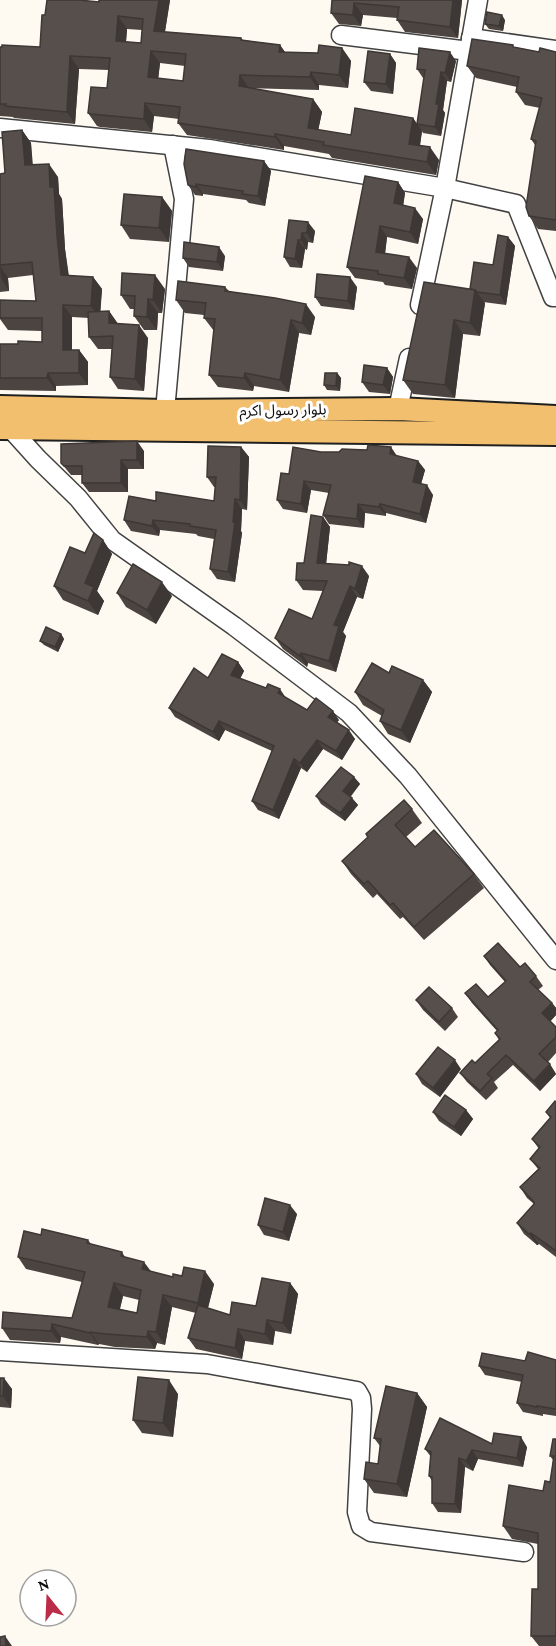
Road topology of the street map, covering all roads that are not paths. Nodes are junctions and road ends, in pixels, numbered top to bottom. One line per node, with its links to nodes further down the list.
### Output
1 (478, 0): 3 (street)
2 (341, 35): 3 (street)
3 (470, 44): 4 (street); 7 (street)
4 (556, 50)
5 (0, 128): 6 (street)
6 (173, 145): 7 (street); 12 (street)
7 (445, 188): 8 (street); 9 (street)
8 (556, 297)
9 (418, 316)
10 (413, 339): 11 (street)
11 (398, 409): 12 (main road, بلوار رسول اکرم); 13 (main road, بلوار رسول اکرم)
12 (165, 411): 14 (main road, بلوار رسول اکرم)
13 (556, 417)
14 (5, 418): 15 (main road, بلوار رسول اکرم); 16 (street)
15 (556, 434)
16 (556, 960)
17 (0, 1351): 18 (street)
18 (524, 1552)

